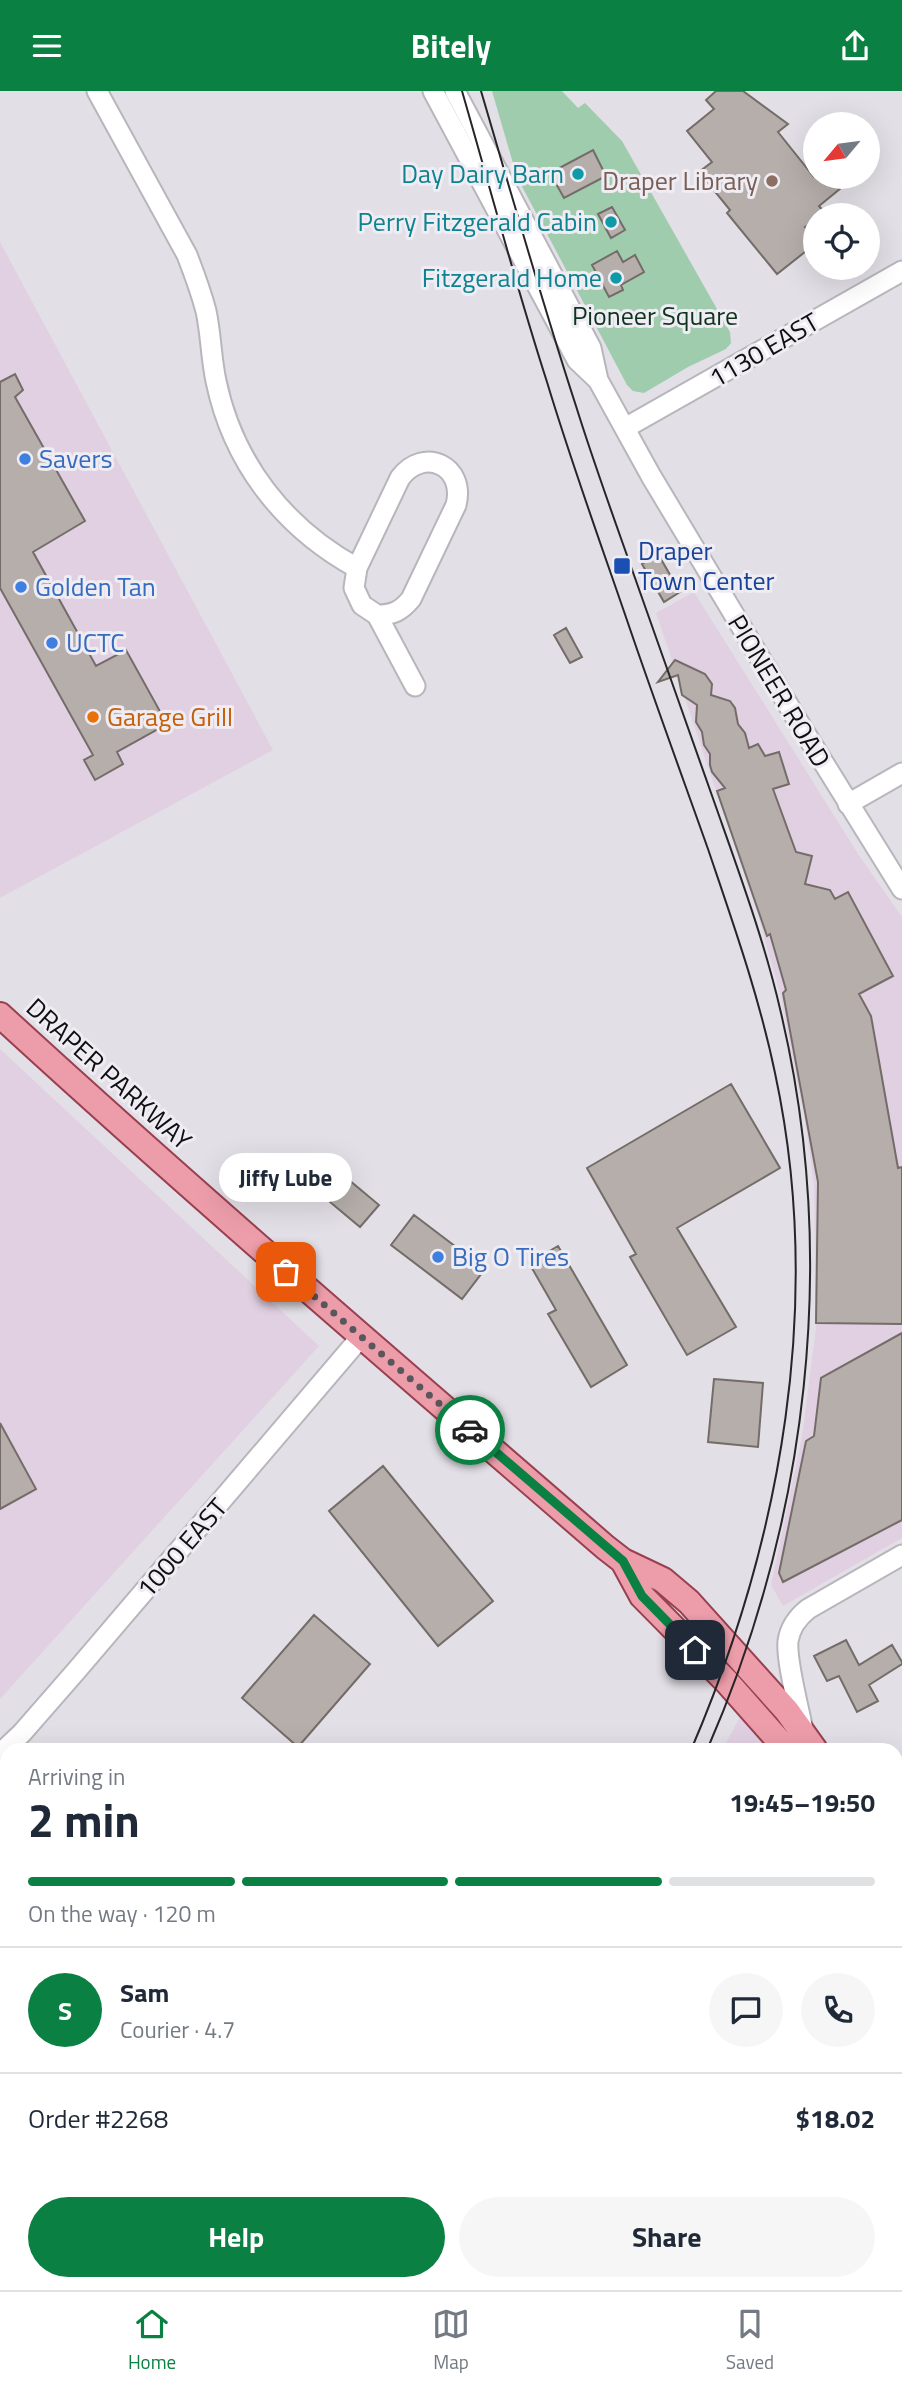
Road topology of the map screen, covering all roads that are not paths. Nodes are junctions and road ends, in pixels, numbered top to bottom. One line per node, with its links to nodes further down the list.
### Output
1 (97, 91): 7 (street)
2 (433, 91): 5 (street, PIONEER ROAD)
3 (455, 91): 5 (street, PIONEER ROAD)
4 (902, 271): 6 (street, 1130 EAST)
5 (598, 380): 6 (street, PIONEER ROAD)
6 (625, 428): 11 (street, PIONEER ROAD)
7 (357, 568): 8 (street); 8 (street)
8 (376, 615): 9 (street)
9 (415, 686)
10 (902, 773): 11 (street)
11 (848, 804): 12 (street, PIONEER ROAD)
12 (902, 889)
13 (0, 1016): 14 (main road, DRAPER PARKWAY)
14 (360, 1338): 16 (street, 1000 EAST); 17 (main road, DRAPER PARKWAY)
15 (902, 1555): 18 (street)
16 (12, 1743)
17 (801, 1743)
18 (802, 1743)

